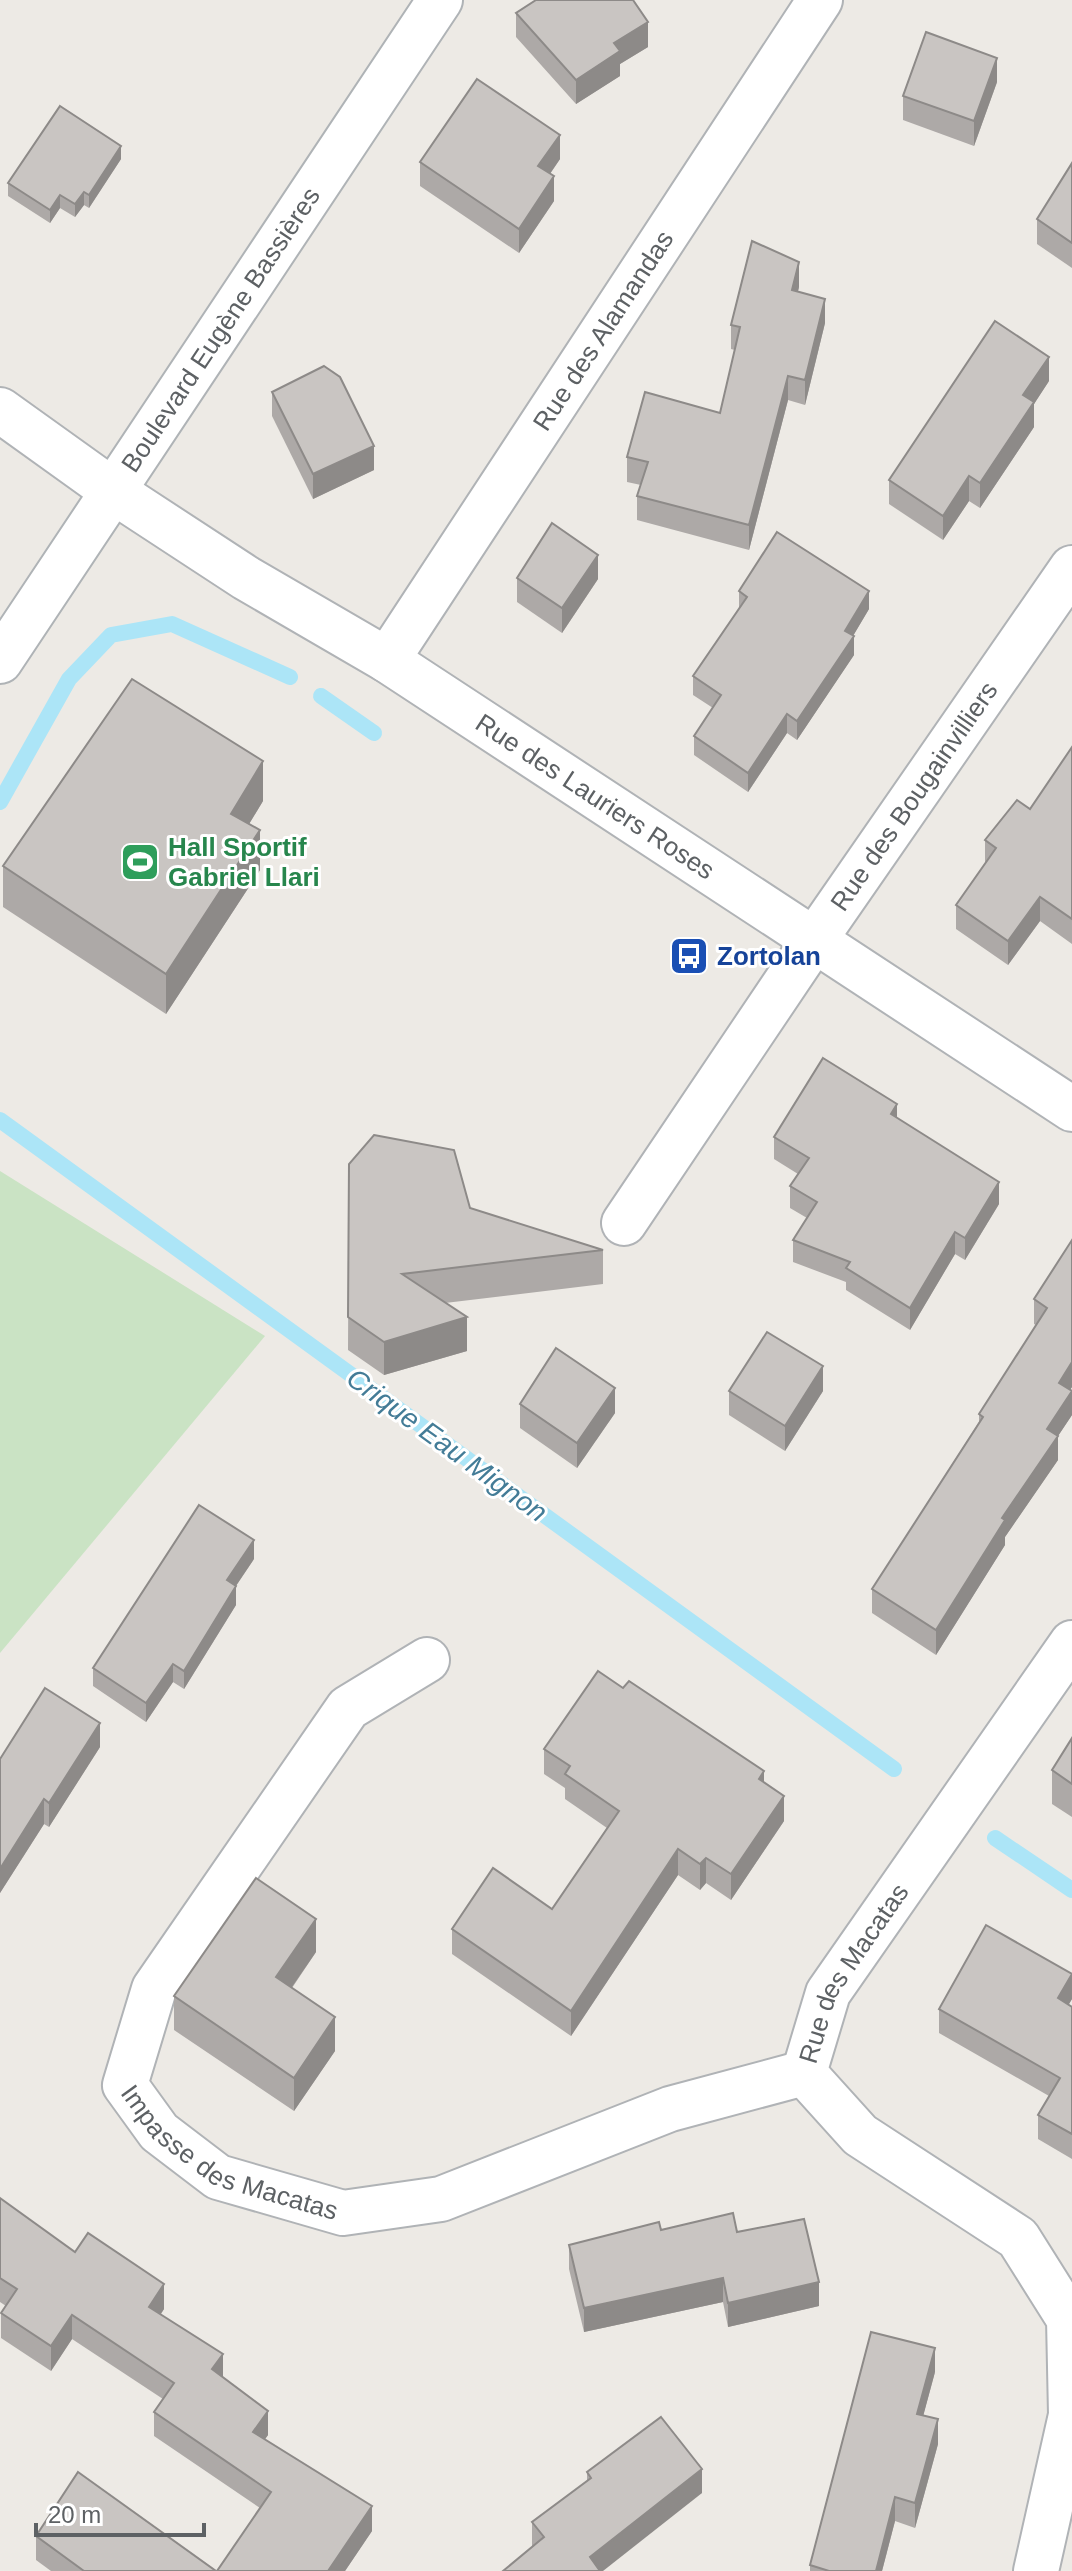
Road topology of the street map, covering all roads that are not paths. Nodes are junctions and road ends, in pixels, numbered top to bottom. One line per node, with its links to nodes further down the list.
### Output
1 (440, 0): 4 (street, Boulevard Eugène Bassières)
2 (820, 0): 6 (street, Rue des Alamandas)
3 (0, 410): 4 (street, Rue des Lauriers Roses)
4 (113, 491): 6 (street, Rue des Lauriers Roses); 7 (street, Boulevard Eugène Bassières)
5 (1072, 568): 8 (street, Rue des Bougainvilliers)
6 (387, 660): 8 (street, Rue des Lauriers Roses)
7 (0, 661)
8 (815, 939): 9 (street, Rue des Lauriers Roses); 10 (street, Rue des Bougainvilliers)
9 (1072, 1109)
10 (624, 1223)
11 (1072, 1643): 13 (street, Rue des Macatas)
12 (427, 1660): 13 (street, Impasse des Macatas)
13 (804, 2073): 14 (street, Rue des Macatas)
14 (1036, 2571)

